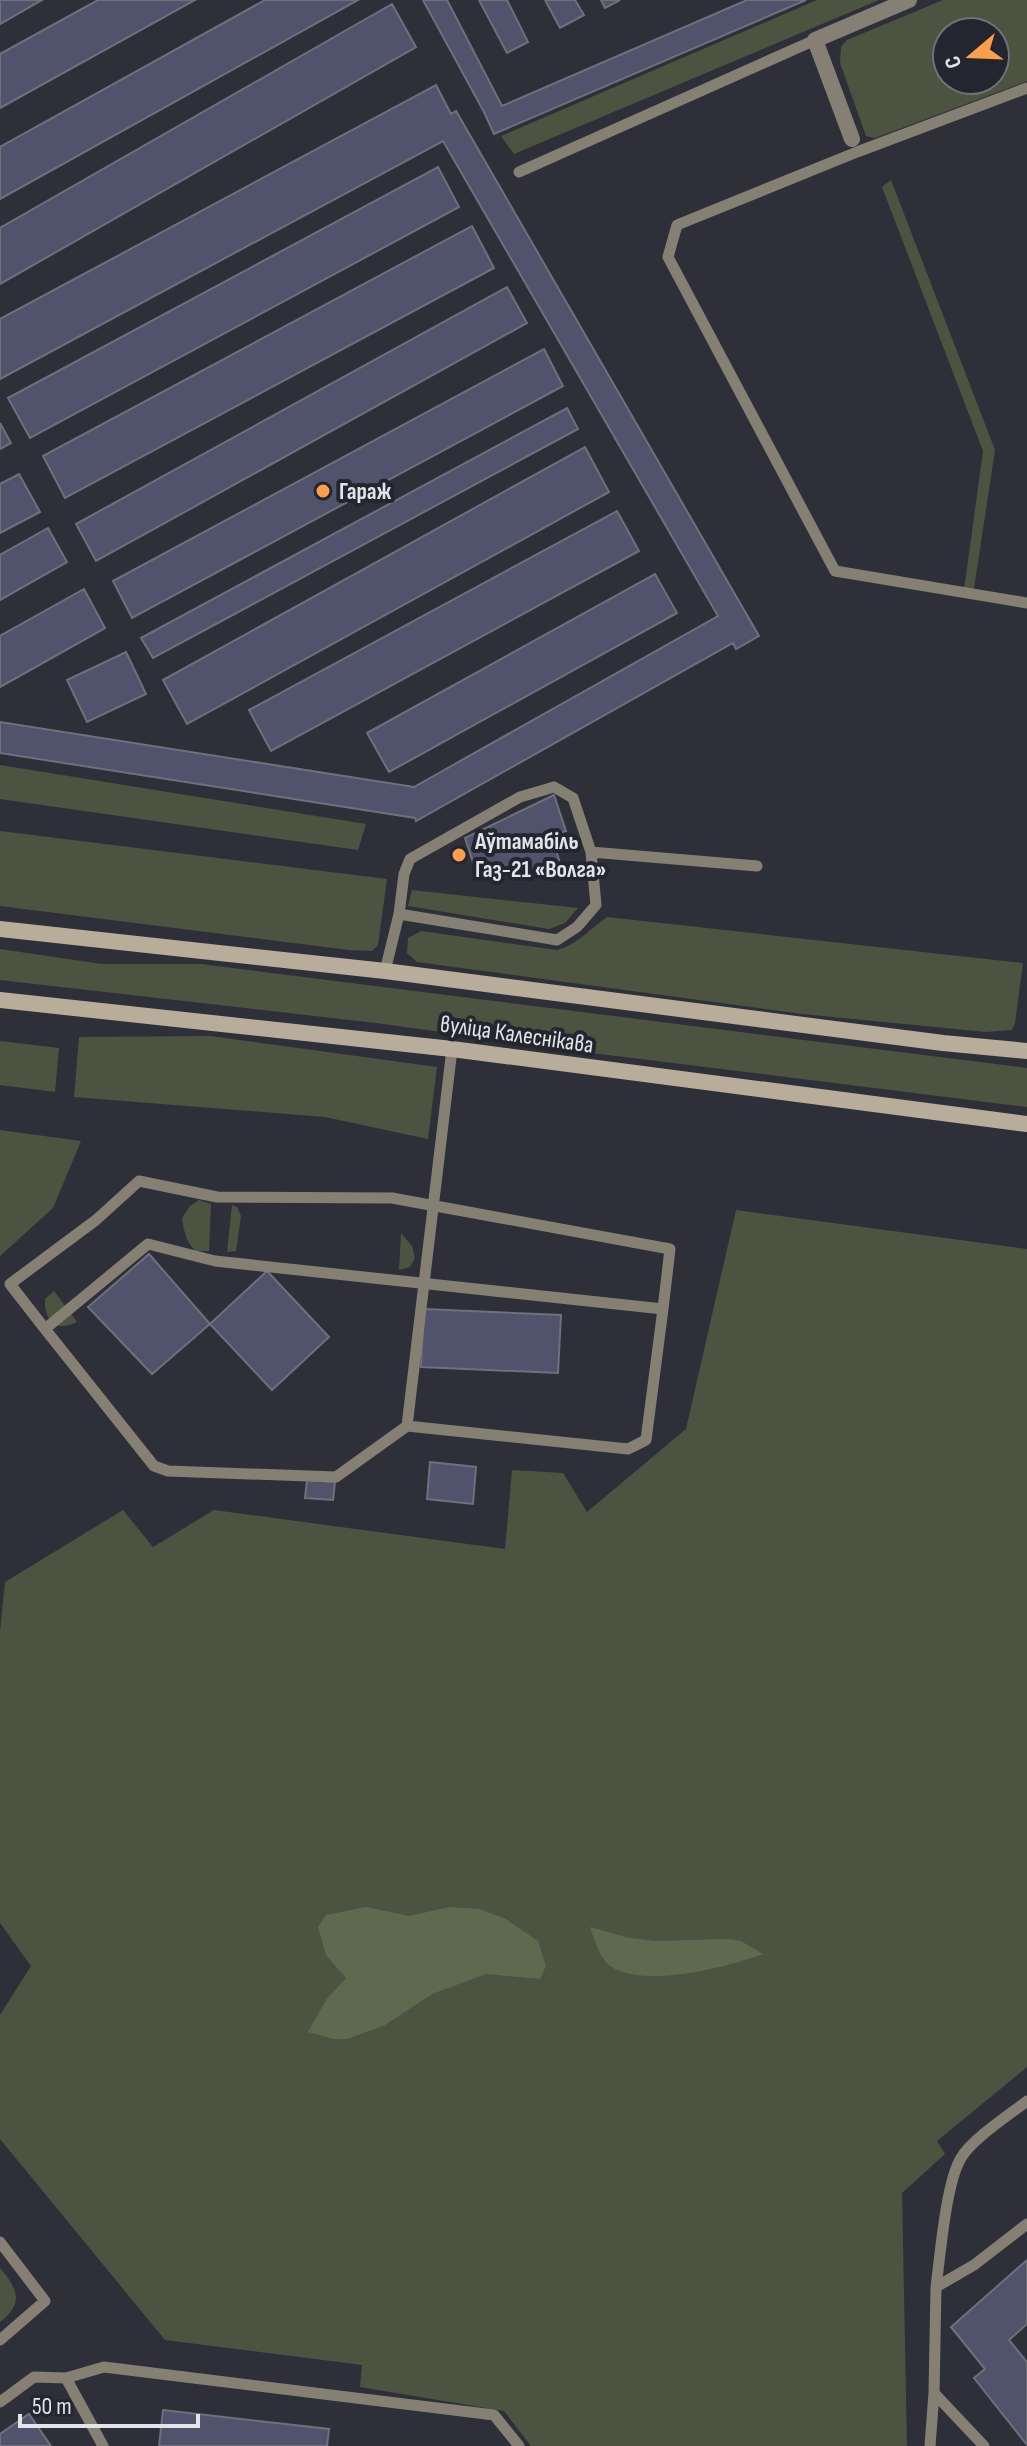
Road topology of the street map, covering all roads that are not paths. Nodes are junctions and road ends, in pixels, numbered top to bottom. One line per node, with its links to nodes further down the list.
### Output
1 (909, 0): 2 (street)
2 (815, 40): 4 (street); 5 (lane)
3 (1027, 88): 4 (lane)
4 (854, 145): 6 (lane)
5 (519, 172)
6 (1027, 603)
7 (591, 852): 8 (lane); 9 (lane); 9 (lane)
8 (757, 866)
9 (399, 914): 11 (lane)
10 (0, 929): 11 (main road, вуліца Калеснікава)
11 (385, 971): 14 (main road, вуліца Калеснікава)
12 (0, 1000): 13 (main road, вуліца Калеснікава)
13 (452, 1049): 15 (main road, вуліца Калеснікава); 16 (lane)
14 (1027, 1051)
15 (1027, 1124)
16 (434, 1205): 17 (lane); 18 (lane); 19 (lane)
17 (423, 1283): 18 (lane); 19 (lane); 20 (lane)
18 (663, 1309): 20 (lane)
19 (45, 1329): 20 (lane)
20 (407, 1426)
21 (1027, 2101): 24 (lane)
22 (1027, 2224): 24 (lane)
23 (0, 2242): 25 (lane)
24 (936, 2287): 27 (lane)
25 (0, 2340)
26 (66, 2378): 28 (lane); 29 (lane); 30 (lane)
27 (934, 2393): 31 (lane); 32 (lane)
28 (0, 2402)
29 (103, 2446)
30 (519, 2446)
31 (930, 2446)
32 (984, 2446)

